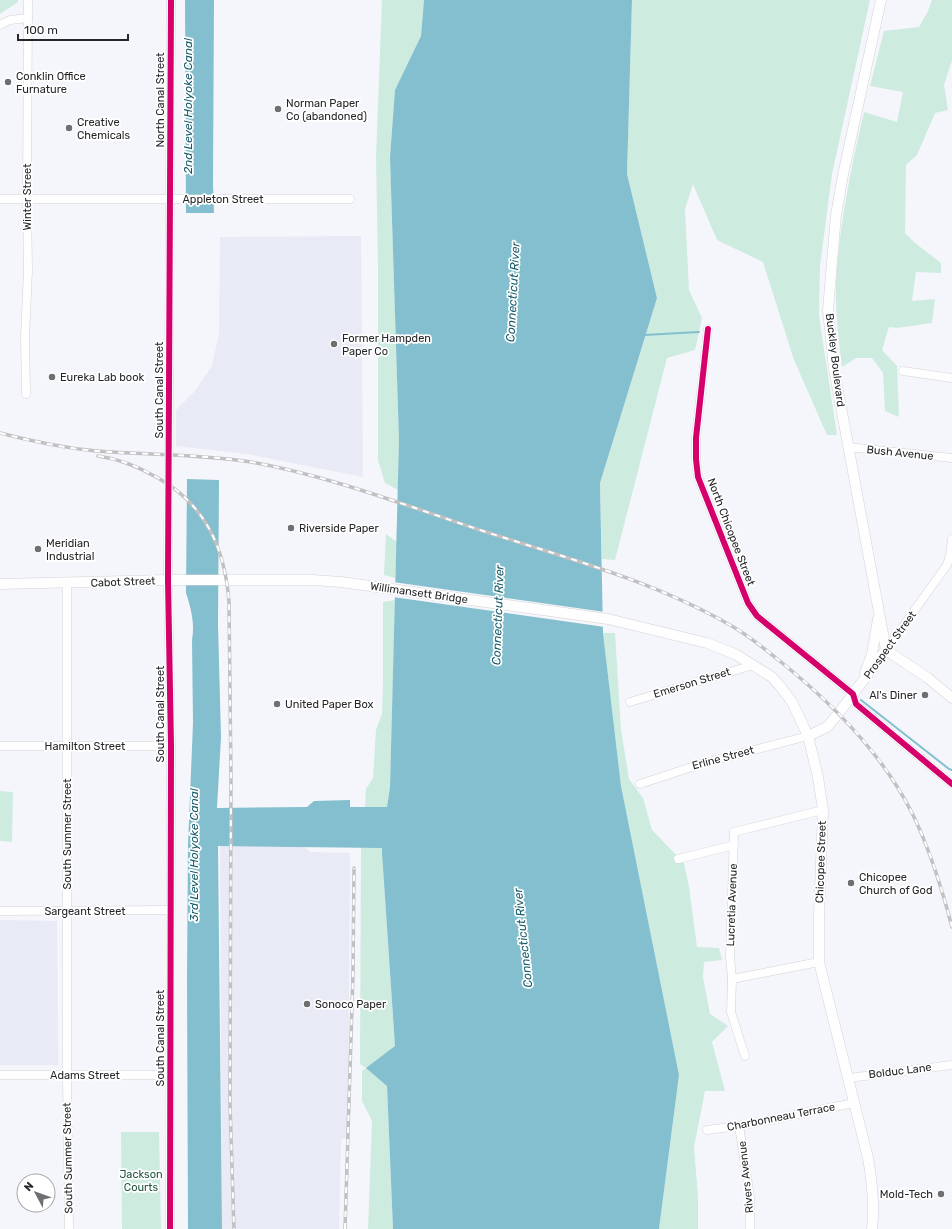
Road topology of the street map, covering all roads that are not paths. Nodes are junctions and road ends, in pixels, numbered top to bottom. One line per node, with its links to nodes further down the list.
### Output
1 (28, 0): 4 (street, Winter Street)
2 (170, 0): 8 (street, North Canal Street)
3 (881, 0): 14 (main road, Buckley Boulevard)
4 (28, 18): 5 (street); 7 (street, Winter Street)
5 (0, 25)
6 (0, 199): 7 (street, Appleton Street)
7 (26, 199): 8 (street, Appleton Street); 13 (street, Winter Street)
8 (174, 199): 9 (street, Appleton Street); 17 (street, South Canal Street)
9 (350, 199)
10 (708, 329): 26 (street, North Chicopee Street)
11 (903, 371): 12 (street)
12 (952, 378)
13 (26, 394)
14 (848, 447): 15 (street, Bush Avenue); 21 (main road, Buckley Boulevard)
15 (952, 458)
16 (952, 539): 23 (street, Prospect Street)
17 (173, 580): 18 (main road, Cabot Street); 19 (main road, Cabot Street); 32 (street, South Canal Street)
18 (341, 582): 22 (main road, Willimansett Bridge)
19 (67, 583): 20 (main road, Cabot Street); 31 (street, South Summer Street)
20 (0, 584)
21 (879, 607): 23 (main road, Buckley Boulevard); 25 (main road)
22 (608, 619): 24 (main road, Chicopee Street)
23 (886, 650): 25 (main road, Prospect Street); 27 (main road)
24 (753, 665): 28 (street, Emerson Street); 29 (main road, Chicopee Street)
25 (860, 685): 26 (main road, Prospect Street)
26 (853, 694): 29 (main road, Prospect Street); 34 (street, North Chicopee Street)
27 (952, 698)
28 (630, 702)
29 (808, 736): 33 (street, Erline Street); 35 (main road, Chicopee Street)
30 (0, 746): 31 (street, Hamilton Street)
31 (66, 746): 32 (street, Hamilton Street); 40 (street, South Summer Street)
32 (171, 746): 38 (street, South Canal Street)
33 (640, 784)
34 (952, 784)
35 (823, 810): 36 (street, Lucretia Avenue); 41 (main road, Chicopee Street)
36 (734, 845): 37 (street); 42 (street, Lucretia Avenue)
37 (678, 859)
38 (170, 910): 40 (street, Sargeant Street); 47 (street, South Canal Street)
39 (0, 911): 40 (street, Sargeant Street)
40 (67, 911): 46 (street, South Summer Street)
41 (819, 962): 42 (street); 48 (main road, Chicopee Street)
42 (732, 979): 43 (street, Lucretia Avenue)
43 (745, 1056)
44 (952, 1065): 48 (street, Bolduc Lane)
45 (0, 1075): 46 (street, Adams Street)
46 (67, 1075): 47 (street, Adams Street); 52 (street, South Summer Street)
47 (170, 1075): 53 (street, South Canal Street)
48 (849, 1078): 49 (main road, Chicopee Street)
49 (854, 1103): 50 (street, Charbonneau Terrace); 55 (main road, Chicopee Street)
50 (739, 1126): 51 (street, Charbonneau Terrace); 54 (street, Rivers Avenue)
51 (707, 1130)
52 (69, 1229)
53 (170, 1229)
54 (750, 1229)
55 (872, 1229)

